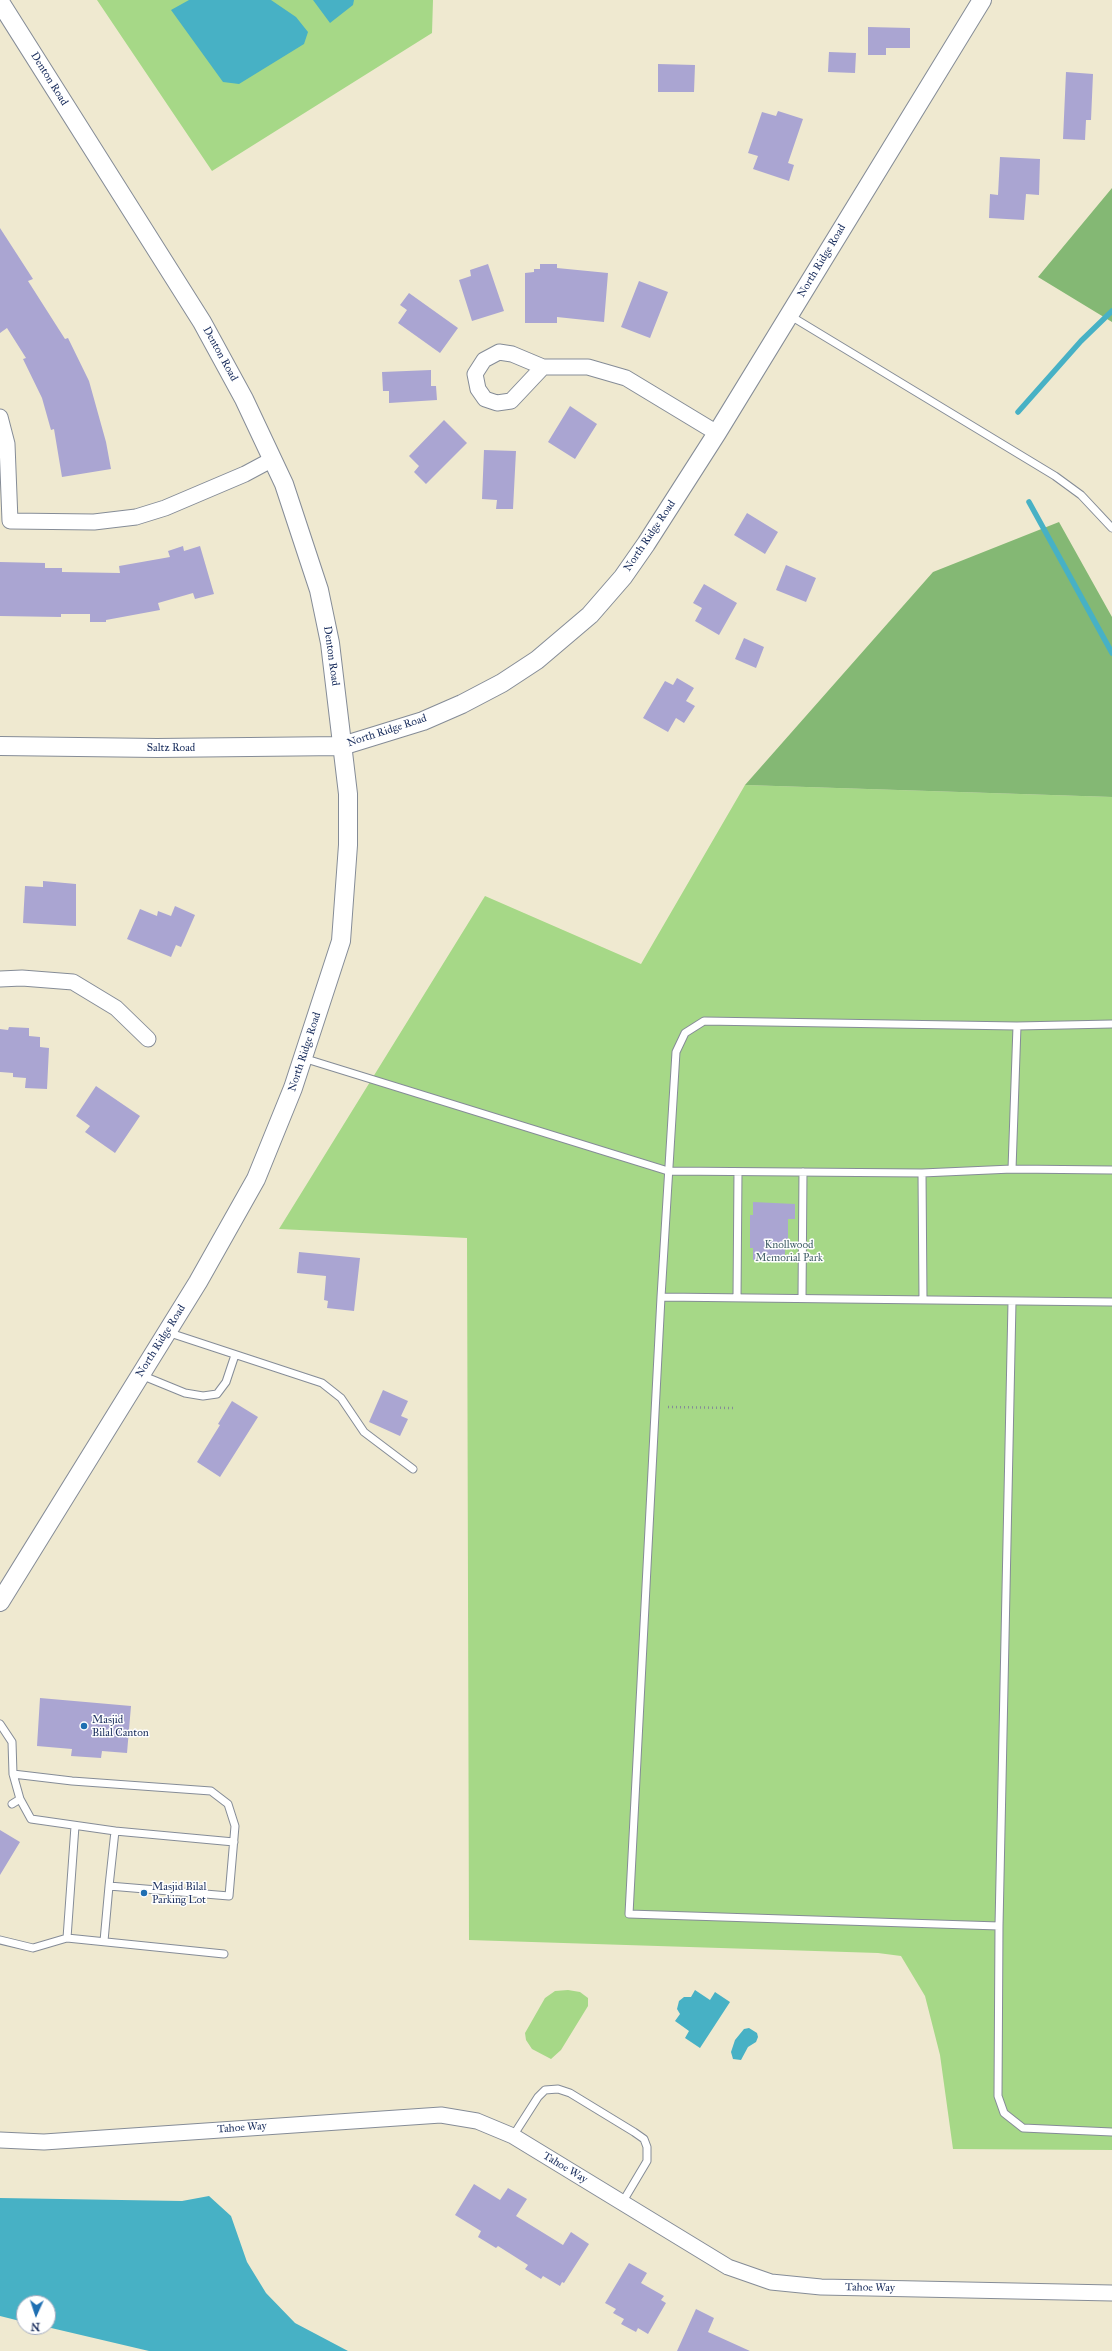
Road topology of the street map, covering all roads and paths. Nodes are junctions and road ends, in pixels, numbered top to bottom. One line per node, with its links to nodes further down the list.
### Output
1 (982, 0): 3 (street, North Ridge Road)
2 (0, 2): 7 (street, Denton Road)
3 (789, 315): 6 (street, North Ridge Road); 9 (lane)
4 (543, 367): 6 (street)
5 (0, 417): 8 (street)
6 (717, 433): 11 (street, North Ridge Road)
7 (273, 459): 8 (street); 11 (street, Denton Road)
8 (5, 521)
9 (1112, 528)
10 (0, 746): 11 (street, Saltz Road)
11 (342, 746): 16 (street, North Ridge Road)
12 (0, 979): 15 (street)
13 (1112, 1024): 14 (lane)
14 (1017, 1026): 17 (lane); 19 (lane)
15 (148, 1039)
16 (304, 1058): 19 (lane); 29 (street, North Ridge Road)
17 (1012, 1169): 18 (lane); 22 (lane)
18 (1112, 1170)
19 (668, 1171): 20 (lane); 23 (lane)
20 (738, 1172): 21 (lane); 24 (lane)
21 (803, 1172): 22 (lane); 25 (lane)
22 (922, 1173): 26 (lane)
23 (661, 1297): 24 (lane); 32 (lane)
24 (737, 1298): 25 (lane)
25 (802, 1298): 26 (lane)
26 (923, 1299): 27 (lane)
27 (1012, 1302): 28 (lane); 44 (lane)
28 (1112, 1302)
29 (166, 1332): 30 (lane); 31 (street, North Ridge Road)
30 (235, 1355): 31 (lane); 34 (lane)
31 (140, 1375): 35 (street, North Ridge Road)
32 (656, 1407): 33 (path); 44 (lane)
33 (733, 1408)
34 (413, 1469)
35 (0, 1602)
36 (0, 1724): 37 (lane)
37 (13, 1774): 38 (lane); 42 (lane)
38 (20, 1799): 39 (lane); 40 (lane)
39 (12, 1804)
40 (75, 1826): 41 (lane); 45 (lane)
41 (115, 1831): 42 (lane); 43 (lane)
42 (234, 1842): 43 (lane)
43 (109, 1886): 47 (lane)
44 (999, 1926): 49 (lane)
45 (67, 1938): 46 (lane); 47 (lane)
46 (0, 1940)
47 (104, 1941): 48 (lane)
48 (224, 1954)
49 (1112, 2132)
50 (513, 2136): 51 (street, Tahoe Way); 52 (street, Tahoe Way); 52 (lane)
51 (0, 2140)
52 (622, 2203): 53 (street, Tahoe Way)
53 (1112, 2293)

